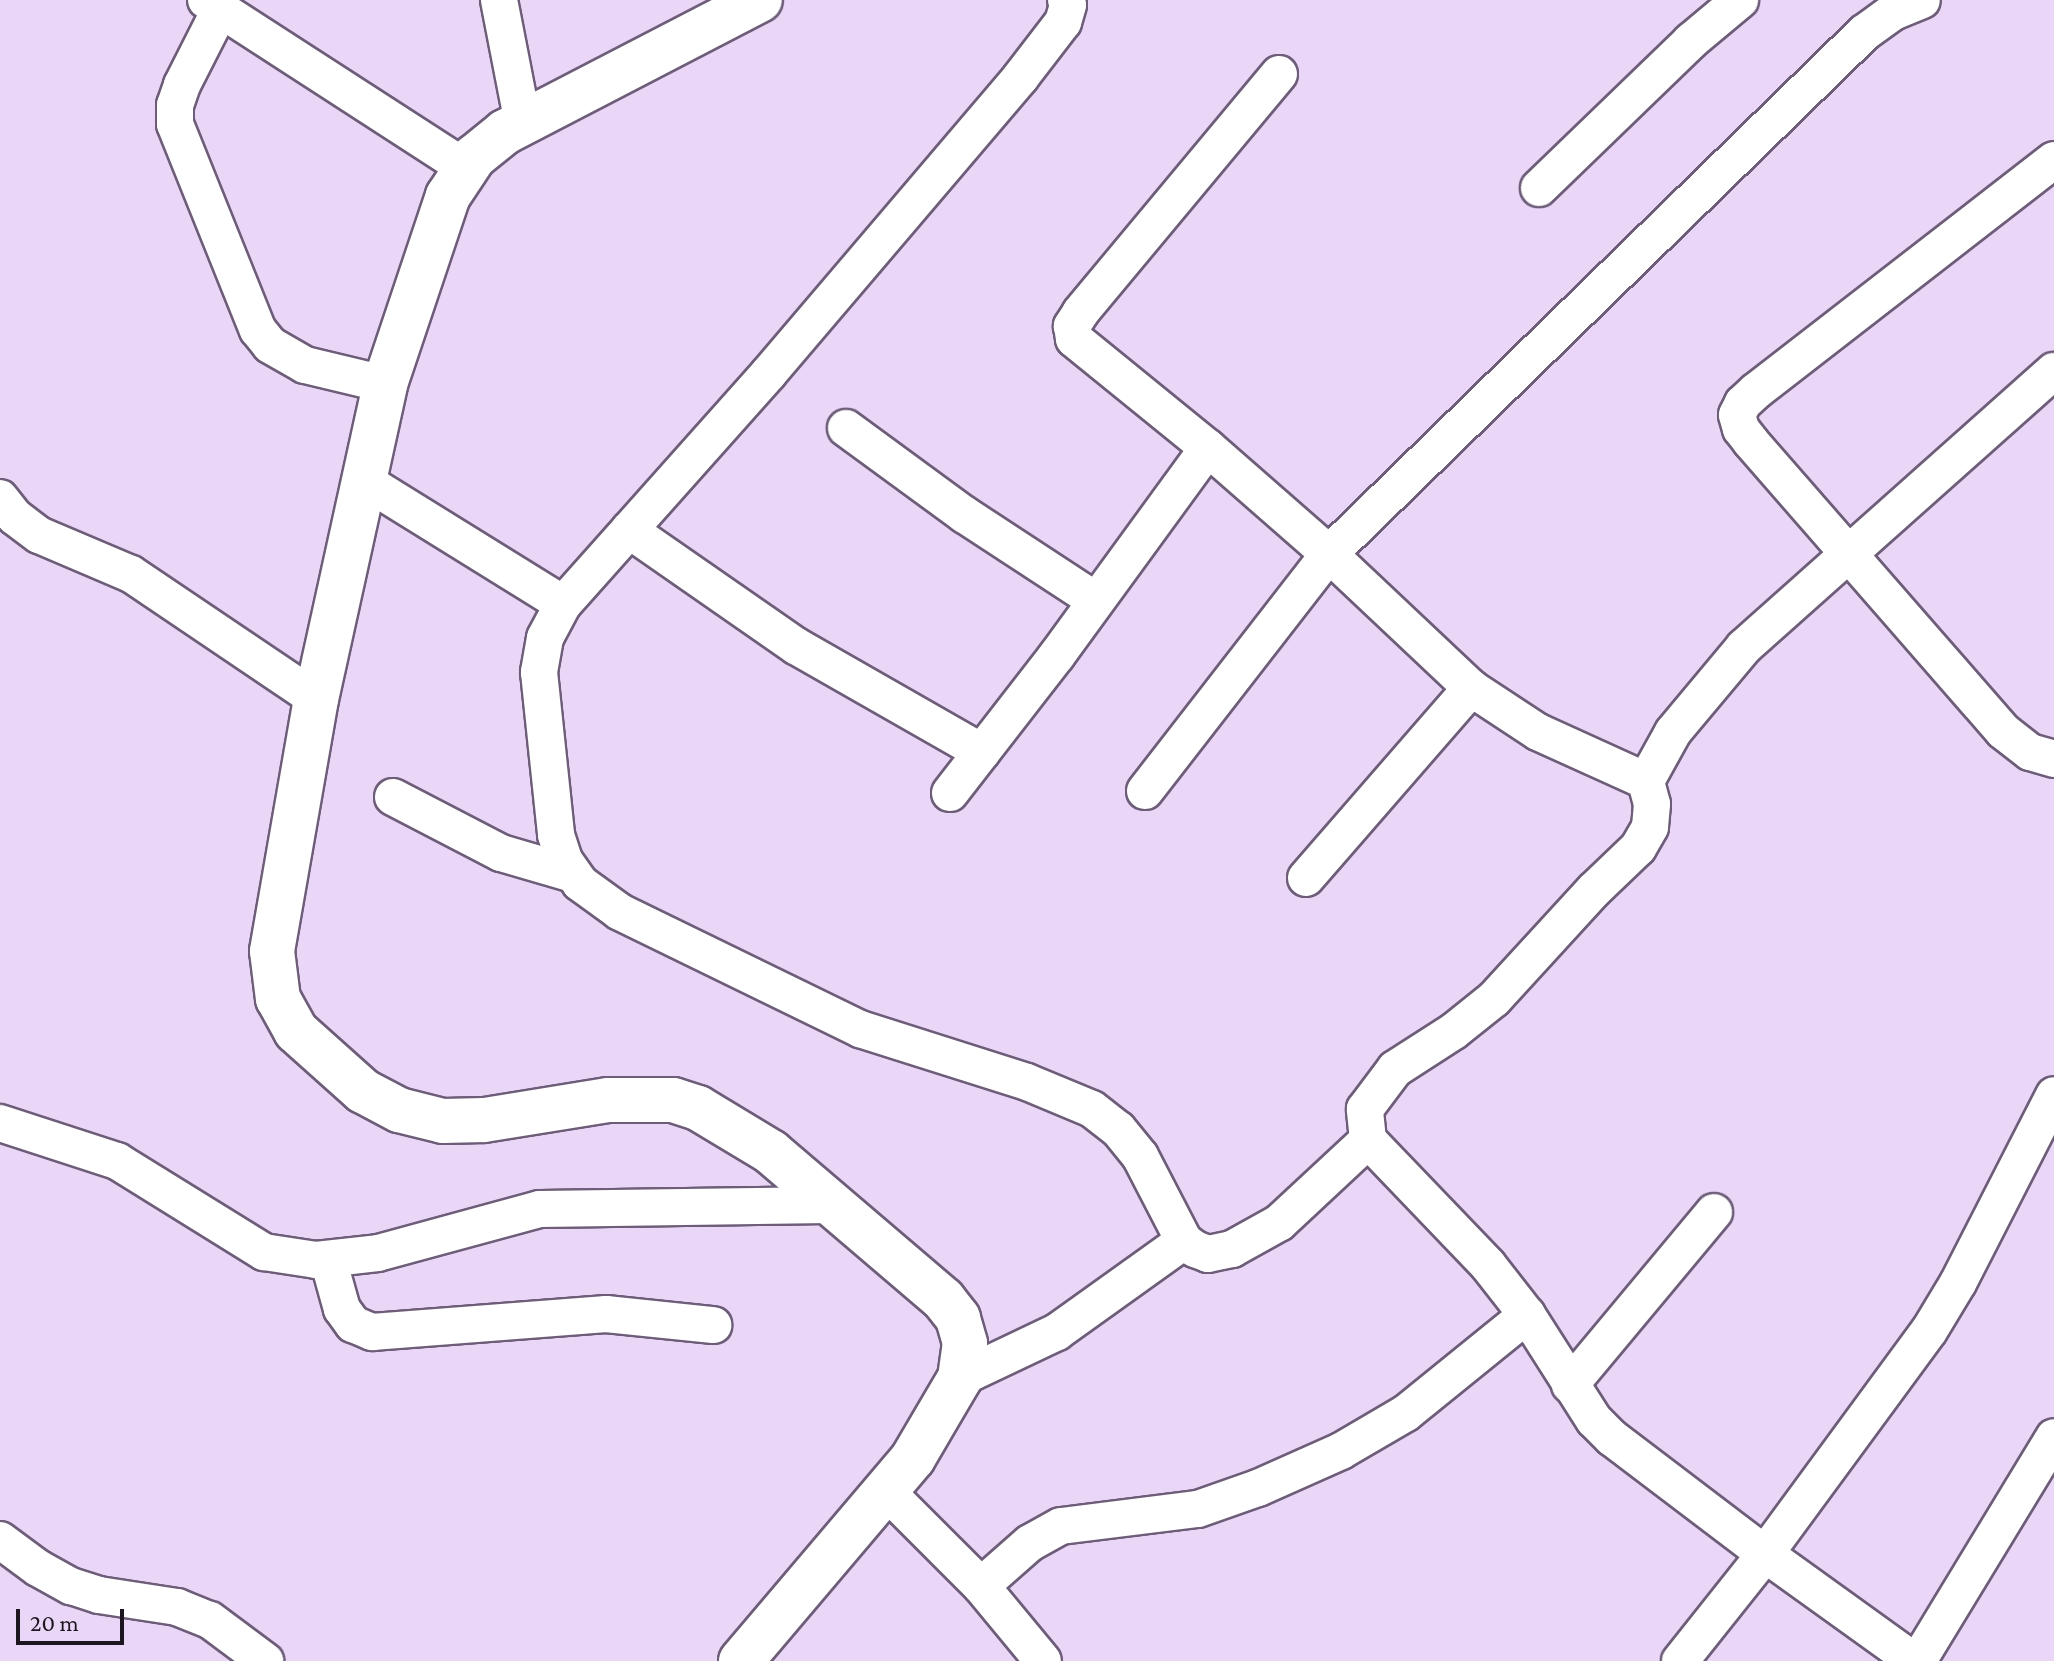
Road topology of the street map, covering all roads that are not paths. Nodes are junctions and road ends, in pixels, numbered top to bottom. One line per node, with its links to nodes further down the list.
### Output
1 (499, 0): 8 (street)
2 (760, 0): 8 (street)
3 (1066, 0): 18 (street)
4 (1740, 0): 11 (street)
5 (1922, 0): 20 (street)
6 (212, 6): 10 (street); 13 (street)
7 (1279, 74): 15 (street)
8 (523, 123): 10 (street)
9 (2054, 160): 19 (street)
10 (467, 169): 13 (street)
11 (1539, 188)
12 (2054, 371): 19 (street)
13 (385, 384): 16 (street)
14 (846, 428): 21 (street)
15 (1208, 448): 20 (street); 21 (street)
16 (363, 480): 22 (street); 24 (street)
17 (0, 498): 24 (street)
18 (629, 530): 22 (street); 25 (street)
19 (1850, 552): 26 (street); 27 (street)
20 (1329, 554): 23 (street); 28 (street)
21 (1095, 600): 25 (street)
22 (563, 604): 31 (street)
23 (1471, 688): 27 (street); 32 (street)
24 (316, 699): 36 (street)
25 (982, 752): 29 (street)
26 (2054, 759)
27 (1646, 781): 35 (street)
28 (1145, 791)
29 (950, 793)
30 (393, 797): 31 (street)
31 (573, 874): 38 (street)
32 (1306, 878)
33 (2054, 1095): 47 (street)
34 (0, 1123): 39 (street)
35 (1368, 1140): 38 (street); 40 (street)
36 (829, 1205): 39 (street); 42 (street)
37 (1714, 1212): 43 (street)
38 (1184, 1241): 42 (street)
39 (328, 1259): 41 (street)
40 (1527, 1315): 43 (street); 48 (street)
41 (713, 1325)
42 (960, 1378): 45 (street)
43 (1570, 1385): 47 (street)
44 (2054, 1437): 53 (street)
45 (898, 1478): 48 (street); 50 (street)
46 (0, 1540): 49 (street)
47 (1765, 1554): 52 (street); 53 (street)
48 (981, 1586): 51 (street)
49 (265, 1661)
50 (741, 1661)
51 (1043, 1661)
52 (1680, 1661)
53 (1916, 1661)

